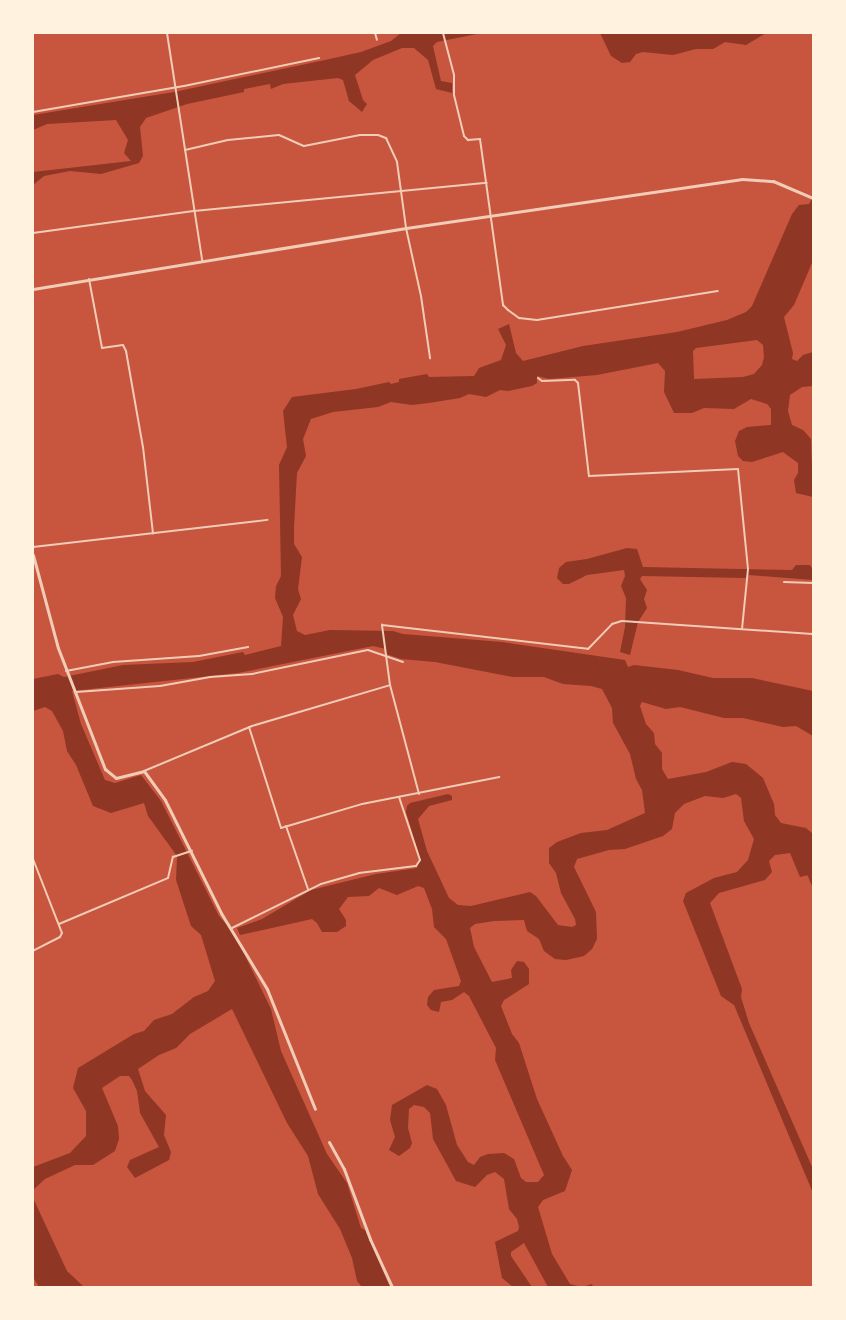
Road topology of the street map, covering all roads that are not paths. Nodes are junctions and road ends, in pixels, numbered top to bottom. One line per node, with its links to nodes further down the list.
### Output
1 (167, 33): 6 (street)
2 (375, 33): 4 (street)
3 (443, 33): 9 (street)
4 (376, 40)
5 (319, 58): 6 (street)
6 (176, 89): 7 (street); 8 (street)
7 (33, 112)
8 (185, 150): 10 (street); 12 (street)
9 (487, 183): 10 (street); 13 (street)
10 (402, 193): 12 (street); 14 (street)
11 (813, 198): 13 (street)
12 (194, 211): 15 (street); 16 (street)
13 (491, 214): 14 (street); 19 (street)
14 (405, 228): 16 (street); 20 (street)
15 (33, 233)
16 (202, 260): 17 (street)
17 (89, 279): 18 (street); 23 (street)
18 (33, 289)
19 (718, 291)
20 (430, 358)
21 (538, 378): 28 (street)
22 (267, 520): 23 (street)
23 (153, 533): 24 (street)
24 (33, 547)
25 (33, 555): 33 (street)
26 (784, 582): 27 (street)
27 (813, 583)
28 (742, 629): 29 (street); 31 (street)
29 (813, 633)
30 (248, 647): 33 (street)
31 (385, 657): 32 (street); 34 (street); 35 (street)
32 (403, 662)
33 (67, 671): 35 (street)
34 (390, 685): 36 (street); 39 (street)
35 (74, 692): 37 (street)
36 (249, 727): 37 (street); 41 (street)
37 (144, 771): 42 (street)
38 (499, 777): 39 (street)
39 (419, 794): 40 (street)
40 (399, 797): 41 (street); 44 (street)
41 (286, 826): 44 (street)
42 (191, 851): 45 (street); 46 (street)
43 (33, 859): 45 (street)
44 (309, 889): 46 (street)
45 (58, 924): 47 (street)
46 (232, 928): 48 (street)
47 (33, 951)
48 (315, 1108)
49 (329, 1142): 50 (street)
50 (392, 1287)

